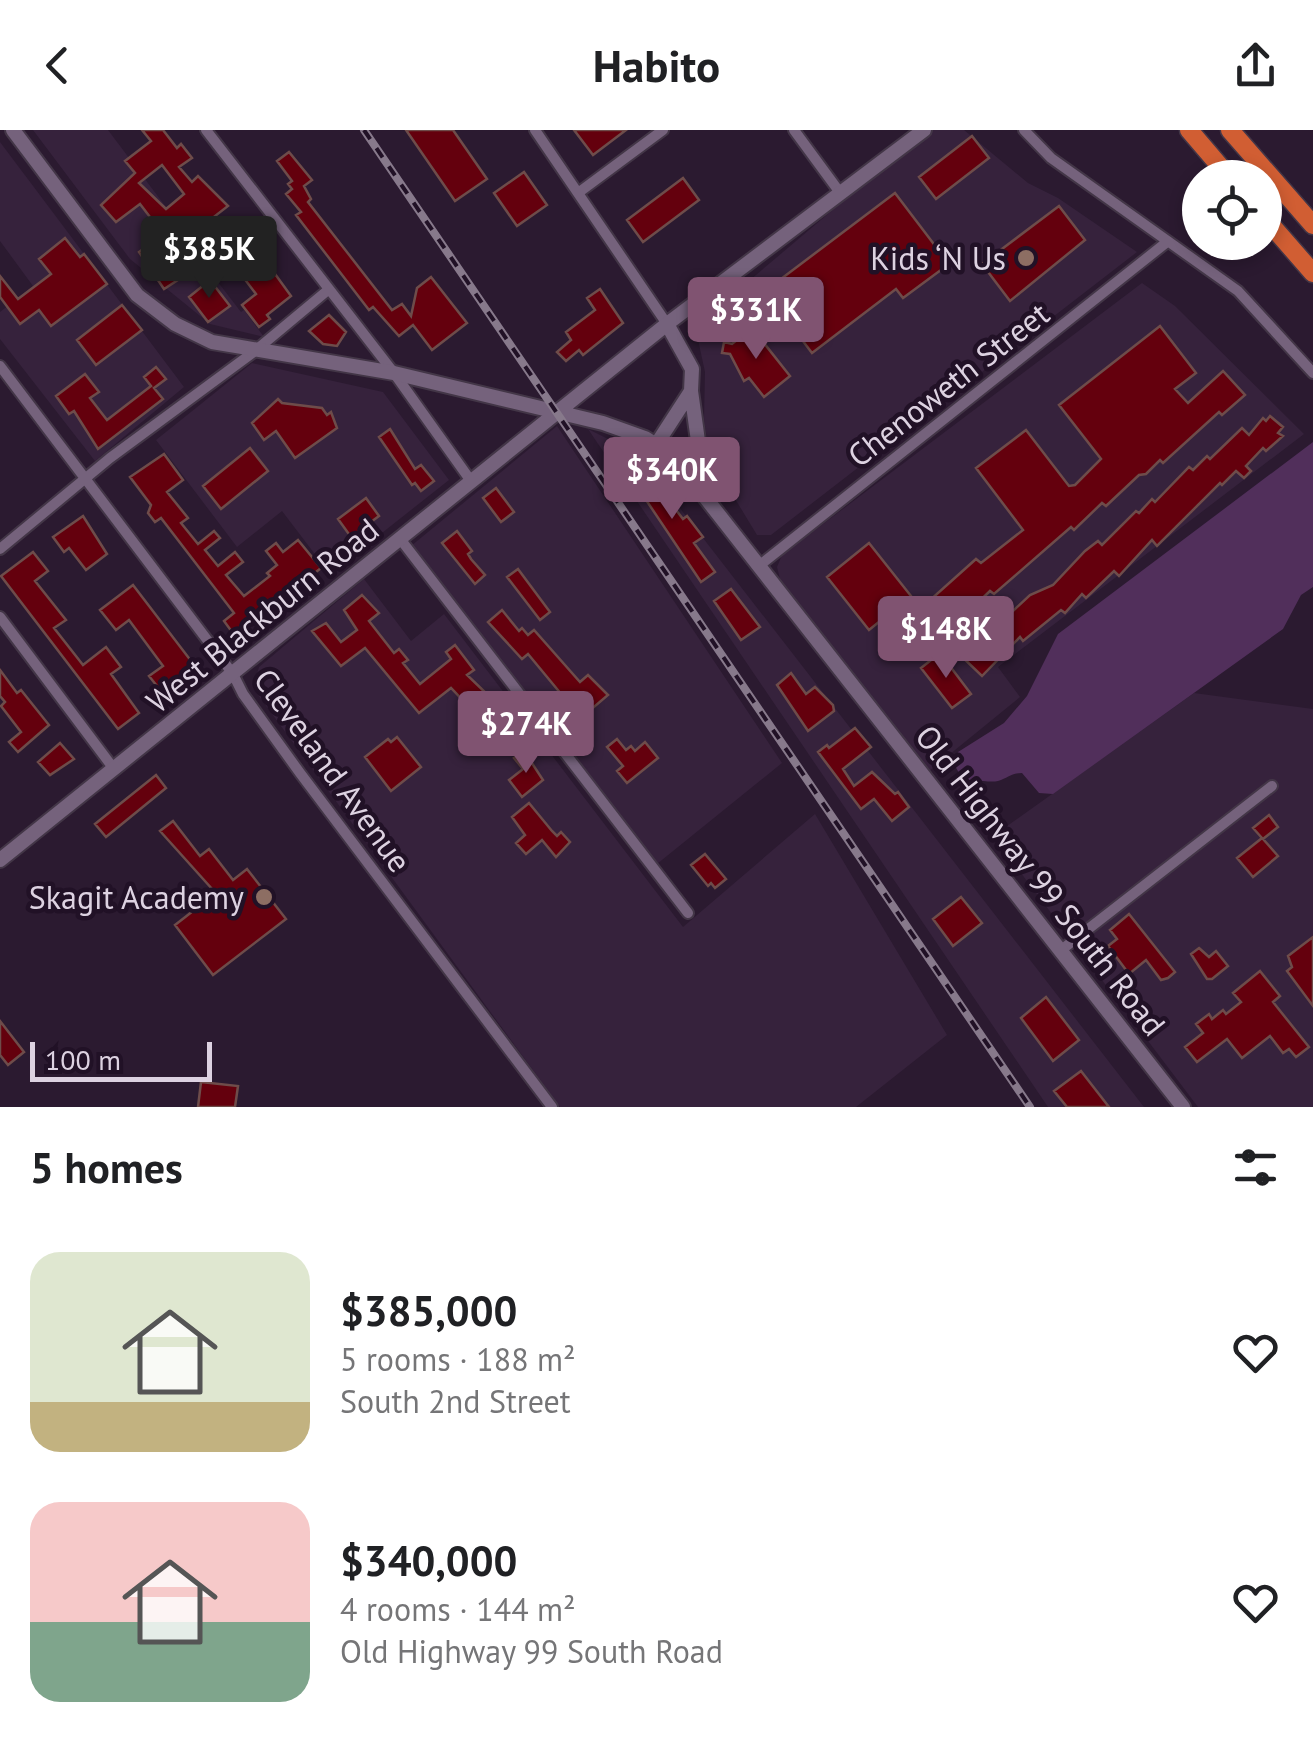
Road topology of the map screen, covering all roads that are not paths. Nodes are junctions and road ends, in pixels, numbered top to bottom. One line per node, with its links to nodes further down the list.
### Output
1 (13, 130): 19 (street, Old Highway 99 South Road)
2 (206, 130): 17 (street)
3 (535, 130): 11 (street)
4 (663, 130): 11 (street)
5 (794, 130): 12 (street)
6 (924, 130): 12 (street, West Blackburn Road)
7 (1024, 130): 15 (street)
8 (1189, 130): 10 (highway)
9 (1230, 130): 13 (highway)
10 (1215, 160)
11 (578, 193): 18 (street)
12 (840, 194): 18 (street, West Blackburn Road)
13 (1313, 224)
14 (1282, 237): 16 (highway)
15 (1166, 242): 22 (street); 31 (street, Chenoweth Street)
16 (1313, 273)
17 (328, 290): 19 (street); 21 (street)
18 (667, 324): 23 (street); 24 (street, West Blackburn Road)
19 (255, 352): 21 (street, Old Highway 99 South Road); 26 (street)
20 (0, 366): 26 (street, Cleveland Avenue)
21 (394, 372): 24 (street, Old Highway 99 South Road); 27 (street)
22 (1313, 373)
23 (690, 391): 25 (street); 28 (street)
24 (557, 412): 25 (street, Old Highway 99 South Road); 27 (street, West Blackburn Road)
25 (656, 445): 28 (street, Old Highway 99 South Road)
26 (86, 480): 30 (street); 33 (street, Cleveland Avenue)
27 (471, 481): 29 (street, West Blackburn Road)
28 (706, 496): 31 (street, Old Highway 99 South Road)
29 (401, 540): 33 (street, West Blackburn Road); 37 (street)
30 (0, 549)
31 (760, 565): 38 (street, Old Highway 99 South Road)
32 (0, 618): 34 (street)
33 (233, 674): 34 (street, West Blackburn Road); 39 (street, Cleveland Avenue)
34 (114, 769): 36 (street, West Blackburn Road)
35 (1272, 786): 38 (street)
36 (0, 860)
37 (688, 914)
38 (1060, 950): 40 (street, Old Highway 99 South Road)
39 (552, 1107)
40 (1183, 1107)

